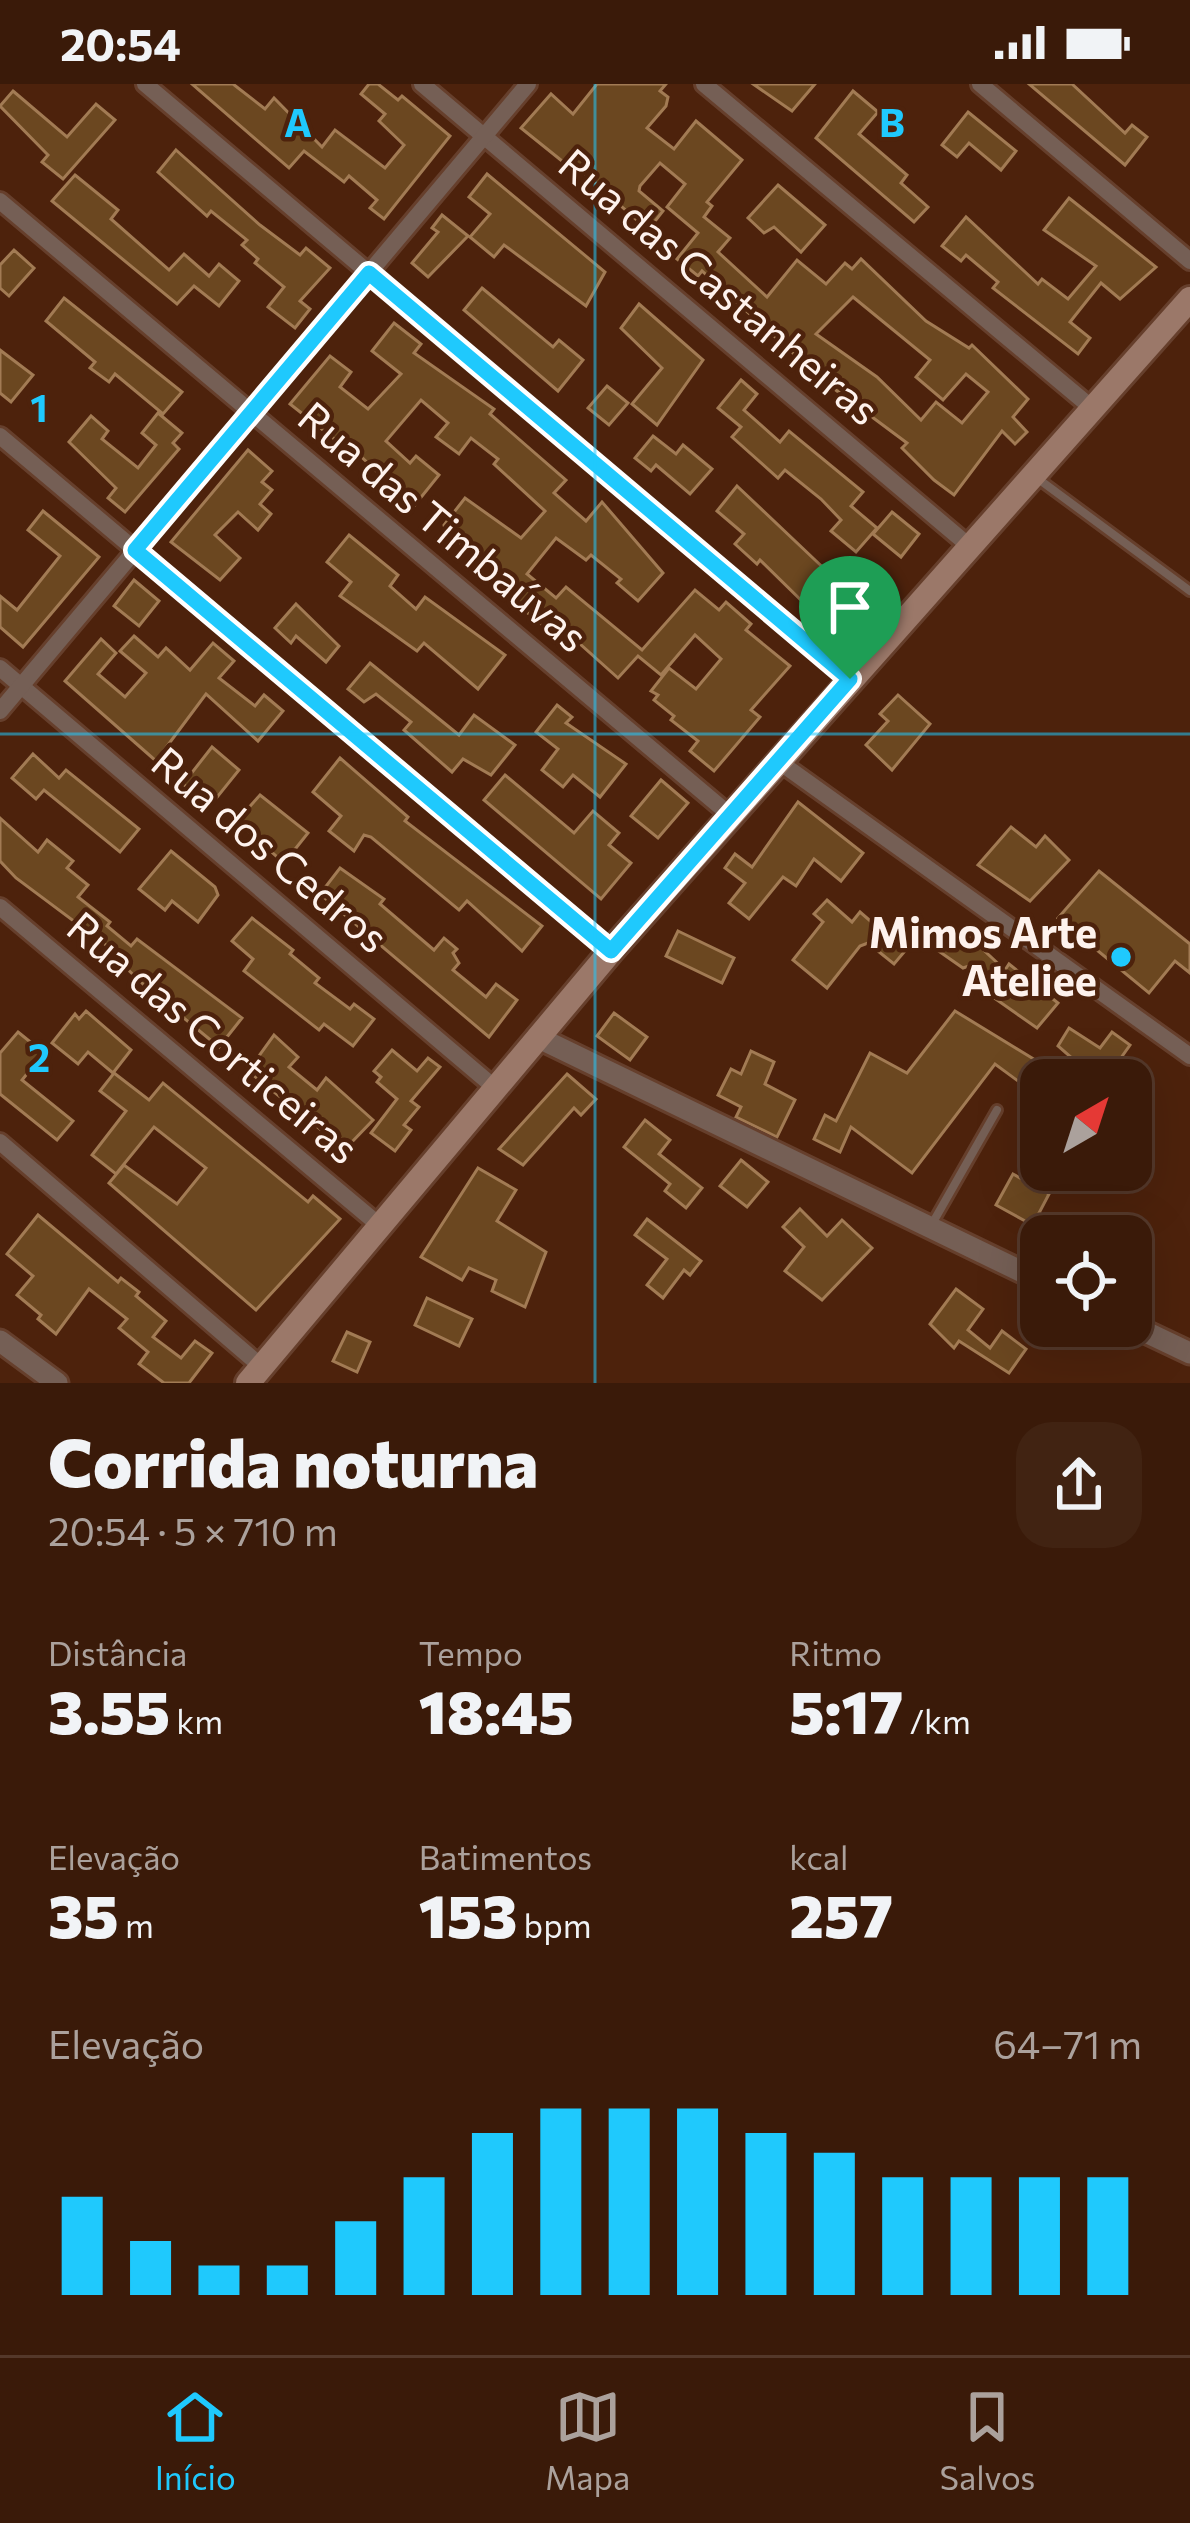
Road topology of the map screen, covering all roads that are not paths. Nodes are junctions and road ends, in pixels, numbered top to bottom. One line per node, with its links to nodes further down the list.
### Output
1 (145, 84): 9 (street)
2 (422, 84): 6 (street, Rua das Castanheiras)
3 (528, 84): 6 (street)
4 (704, 84): 11 (street)
5 (980, 84): 8 (street)
6 (484, 136): 9 (street); 15 (street, Rua das Castanheiras)
7 (0, 201): 12 (street, Rua das Timbaúvas)
8 (1190, 261)
9 (369, 273): 12 (street); 19 (street)
10 (1190, 298): 11 (main road)
11 (1092, 408): 14 (main road)
12 (251, 412): 16 (street); 23 (street, Rua das Timbaúvas)
13 (0, 436): 16 (street)
14 (1032, 475): 15 (main road); 17 (lane)
15 (968, 545): 19 (main road)
16 (135, 550): 20 (street); 25 (street)
17 (1190, 591)
18 (0, 668): 20 (street, Rua dos Cedros)
19 (850, 679): 22 (main road)
20 (21, 686): 21 (street); 28 (street, Rua dos Cedros)
21 (0, 711)
22 (778, 761): 23 (main road); 27 (street)
23 (730, 815): 25 (main road)
24 (0, 907): 31 (street, Rua das Corticeiras)
25 (611, 951): 26 (main road)
26 (537, 1037): 28 (main road); 32 (street)
27 (1190, 1056)
28 (494, 1087): 31 (main road)
29 (997, 1110): 32 (lane)
30 (0, 1142): 37 (street)
31 (379, 1225): 37 (main road)
32 (930, 1228): 33 (street)
33 (1020, 1271)
34 (1152, 1334): 36 (street)
35 (0, 1341): 38 (street)
36 (1190, 1353)
37 (261, 1378)
38 (57, 1383)

